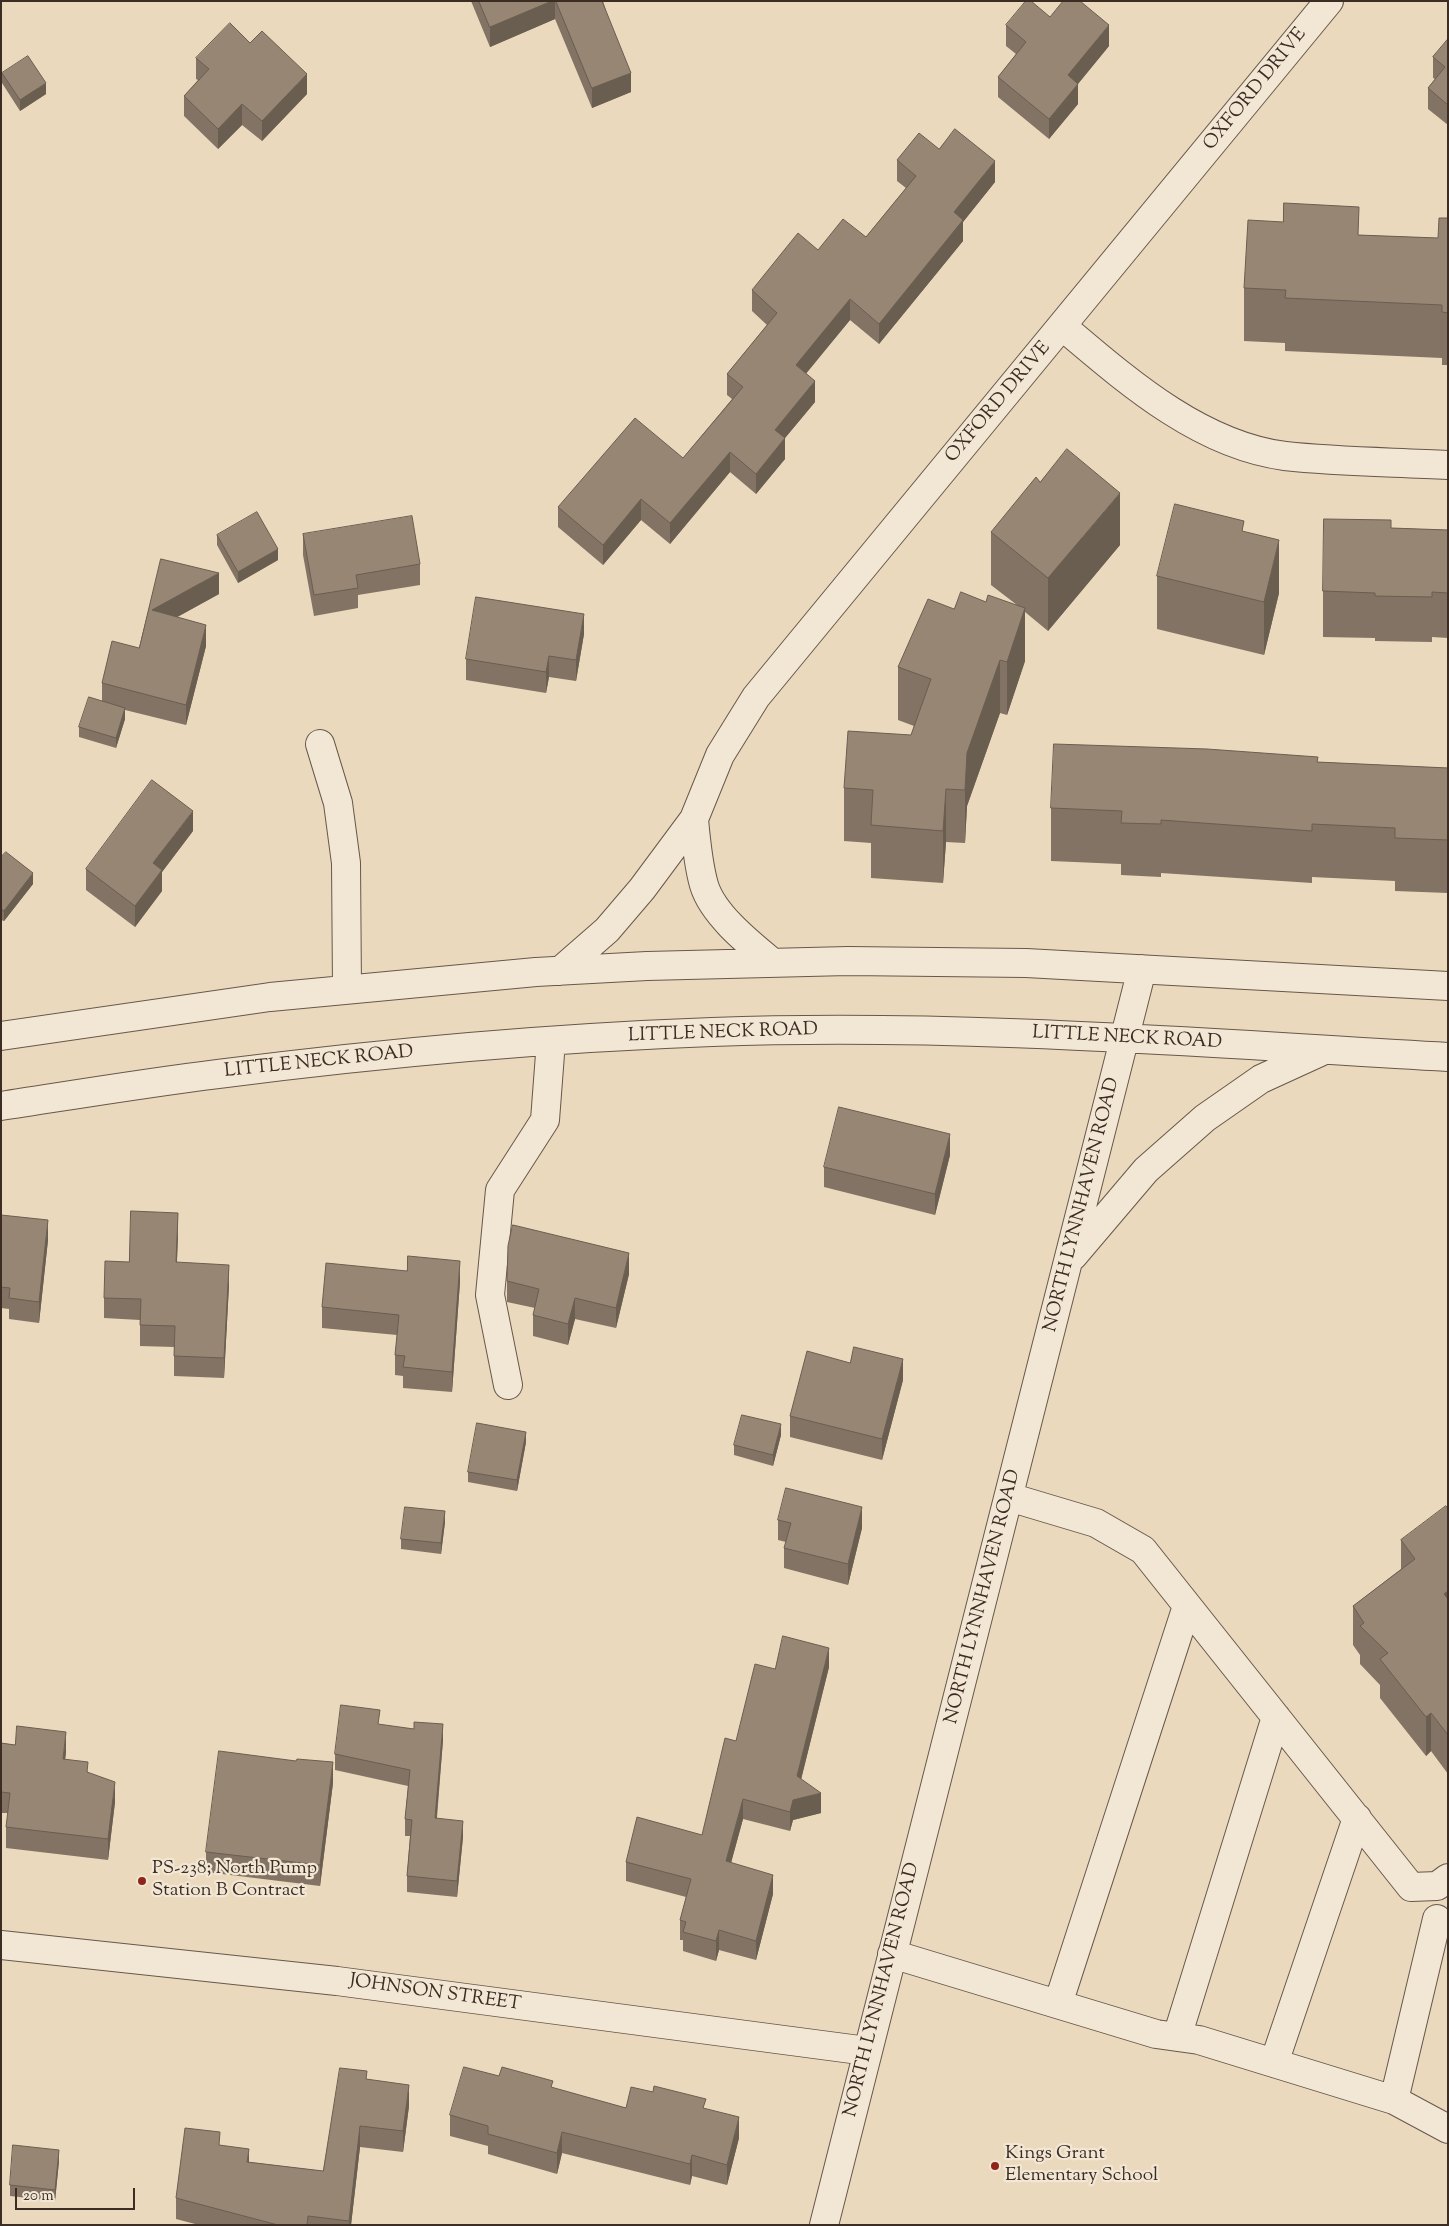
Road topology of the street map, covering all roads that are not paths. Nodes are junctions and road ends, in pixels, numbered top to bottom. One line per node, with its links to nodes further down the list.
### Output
1 (1329, 1): 2 (street, OXFORD DRIVE)
2 (1062, 326): 3 (street); 5 (street, OXFORD DRIVE)
3 (1448, 465)
4 (320, 744): 10 (street)
5 (694, 820): 6 (street, OXFORD DRIVE); 8 (street, OXFORD DRIVE)
6 (773, 963): 7 (street); 8 (street)
7 (1142, 969): 9 (street); 12 (street, NORTH LYNNHAVEN ROAD)
8 (560, 971): 10 (street)
9 (1448, 986)
10 (347, 989): 11 (street)
11 (1, 1036)
12 (1124, 1038): 13 (street, LITTLE NECK ROAD); 14 (street, LITTLE NECK ROAD); 17 (street, NORTH LYNNHAVEN ROAD)
13 (551, 1041): 16 (street, LITTLE NECK ROAD); 18 (street)
14 (1324, 1050): 15 (street, LITTLE NECK ROAD); 17 (street)
15 (1448, 1057)
16 (1, 1106)
17 (1069, 1261): 19 (street, NORTH LYNNHAVEN ROAD)
18 (508, 1384)
19 (1010, 1497): 20 (street); 27 (street, NORTH LYNNHAVEN ROAD)
20 (1187, 1606): 21 (street); 28 (street)
21 (1276, 1717): 22 (street); 29 (street)
22 (1357, 1818): 24 (street); 31 (street)
23 (1448, 1878): 24 (street)
24 (1411, 1887): 25 (street)
25 (1442, 1926): 32 (street)
26 (1, 1946): 30 (street, JOHNSON STREET)
27 (892, 1954): 28 (street); 30 (street, NORTH LYNNHAVEN ROAD)
28 (1058, 2004): 29 (street)
29 (1177, 2037): 31 (street)
30 (867, 2051): 34 (street, NORTH LYNNHAVEN ROAD)
31 (1274, 2063): 32 (street)
32 (1394, 2100): 33 (street)
33 (1448, 2129)
34 (824, 2225)

